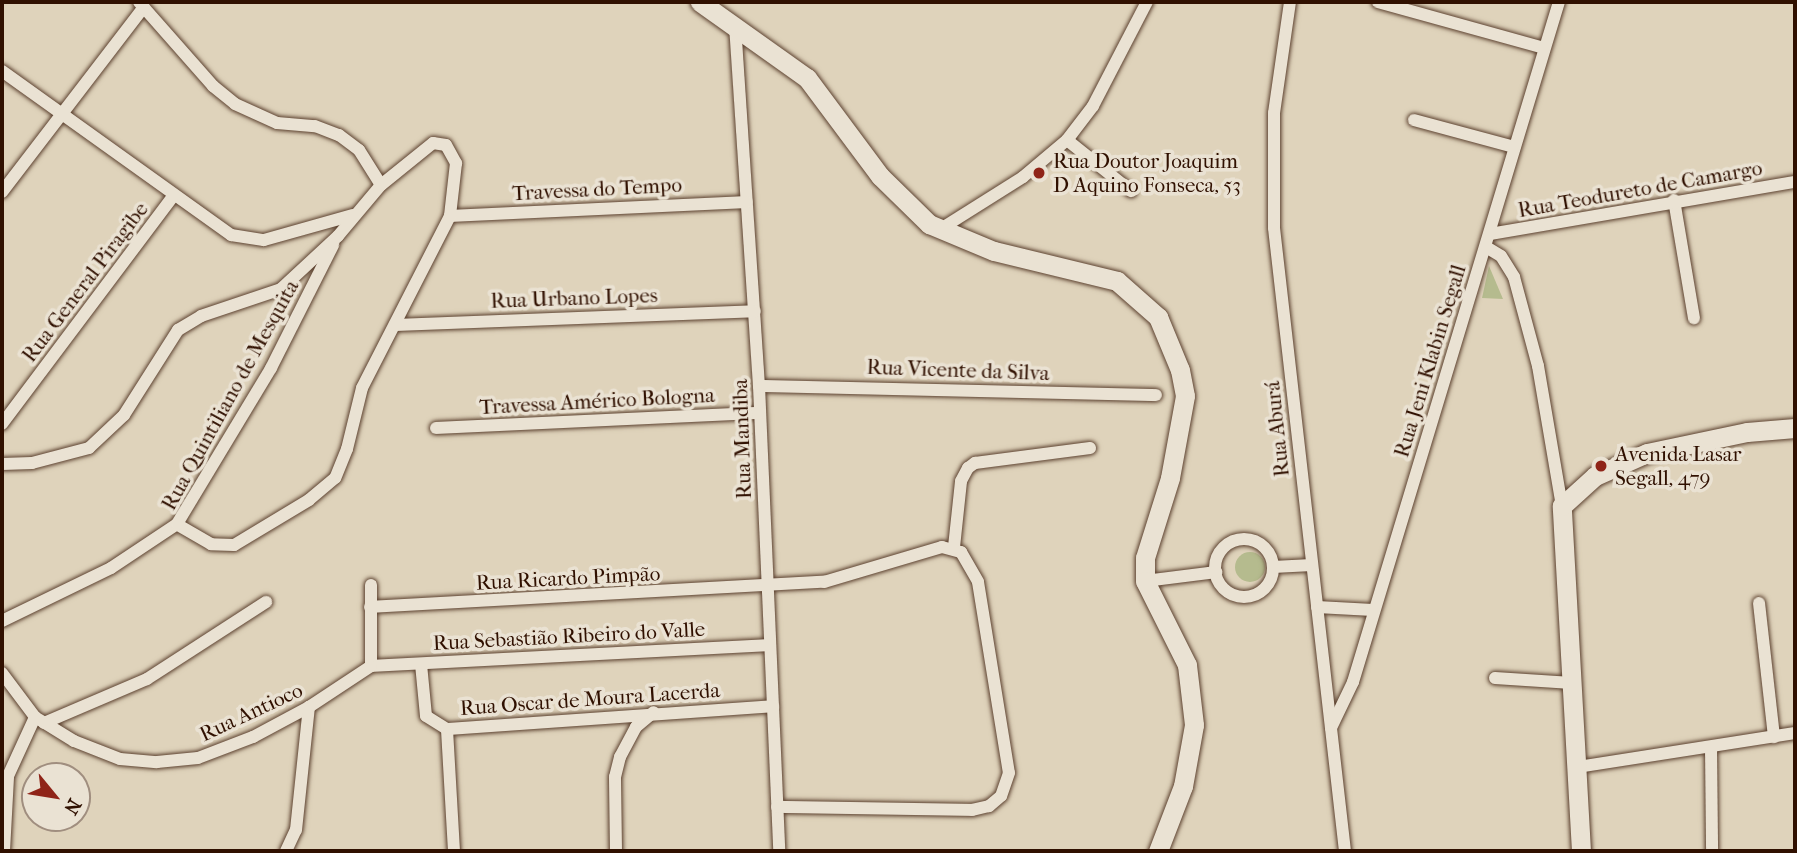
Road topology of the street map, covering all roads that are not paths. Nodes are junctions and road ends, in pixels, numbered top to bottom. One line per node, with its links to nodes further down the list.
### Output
1 (700, 2): 7 (street)
2 (1146, 2): 12 (street)
3 (1290, 2): 40 (street, Rua Aburá)
4 (1378, 2): 8 (street)
5 (1559, 2): 8 (street, Rua Jeni Klabin Segall)
6 (141, 4): 10 (street); 15 (street)
7 (735, 25): 20 (street, Rua Mandiba); 23 (street)
8 (1544, 48): 13 (street, Rua Jeni Klabin Segall)
9 (2, 71): 10 (street)
10 (60, 114): 17 (street); 18 (street)
11 (1414, 120): 13 (street)
12 (1067, 140): 16 (street); 23 (street)
13 (1514, 147): 25 (street, Rua Jeni Klabin Segall)
14 (1795, 182): 19 (street, Rua Teodureto de Camargo)
15 (381, 185): 21 (street); 22 (street, Rua Quintiliano de Mesquita)
16 (1131, 191)
17 (2, 192)
18 (174, 195): 21 (street); 32 (street, Rua General Piragibe)
19 (1674, 200): 25 (street, Rua Teodureto de Camargo); 27 (street)
20 (747, 202): 22 (street, Travessa do Tempo); 26 (street, Rua Mandiba)
21 (354, 215): 24 (street)
22 (450, 216): 28 (street, Rua Quintiliano de Mesquita)
23 (939, 230): 43 (street)
24 (338, 236): 36 (street); 38 (street, Rua Quintiliano de Mesquita)
25 (1488, 241): 37 (street); 50 (street, Rua Jeni Klabin Segall)
26 (755, 311): 28 (street, Rua Urbano Lopes); 29 (street, Rua Mandiba)
27 (1695, 318)
28 (395, 325): 38 (street, Rua Quintiliano de Mesquita)
29 (759, 386): 30 (street, Rua Vicente da Silva); 31 (street, Rua Mandiba)
30 (1156, 395)
31 (760, 413): 33 (street, Travessa Américo Bologna); 45 (street, Rua Mandiba)
32 (2, 424)
33 (436, 428)
34 (1795, 428): 37 (street)
35 (1090, 448): 39 (street)
36 (2, 464)
37 (1562, 506): 57 (street)
38 (177, 524): 51 (street)
39 (954, 547): 45 (street, Rua Ricardo Pimpão); 68 (street)
40 (1312, 565): 41 (street); 49 (street, Rua Aburá)
41 (1273, 567): 42 (street); 42 (street)
42 (1216, 572): 43 (street)
43 (1145, 581): 74 (street)
44 (371, 585): 48 (street)
45 (768, 586): 48 (street, Rua Ricardo Pimpão); 52 (street, Rua Mandiba)
46 (266, 602): 61 (street)
47 (1759, 603): 65 (street)
48 (370, 607): 54 (street)
49 (1317, 607): 50 (street); 63 (street, Rua Aburá)
50 (1373, 610): 63 (street, Rua Jeni Klabin Segall)
51 (2, 621)
52 (769, 645): 53 (street, Rua Sebastião Ribeiro do Valle); 58 (street, Rua Mandiba)
53 (421, 664): 54 (street, Rua Sebastião Ribeiro do Valle); 62 (street)
54 (370, 666): 59 (street, Rua Antioco)
55 (2, 673): 61 (street, Rua Antioco)
56 (1495, 678): 57 (street)
57 (1572, 683): 67 (street)
58 (773, 706): 60 (street, Rua Oscar de Moura Lacerda); 68 (street, Rua Mandiba)
59 (309, 707): 61 (street, Rua Antioco); 70 (street)
60 (654, 712): 62 (street, Rua Oscar de Moura Lacerda); 72 (street)
61 (40, 720): 69 (street)
62 (447, 729): 71 (street, Rua Oscar de Moura Lacerda)
63 (1331, 729): 75 (street, Rua Aburá)
64 (1795, 733): 65 (street)
65 (1774, 737): 66 (street)
66 (1711, 747): 67 (street); 77 (street)
67 (1578, 767): 76 (street)
68 (777, 807): 73 (street, Rua Mandiba)
69 (4, 851)
70 (286, 851)
71 (454, 851)
72 (616, 851)
73 (779, 851)
74 (1157, 851)
75 (1345, 851)
76 (1581, 851)
77 (1712, 851)

